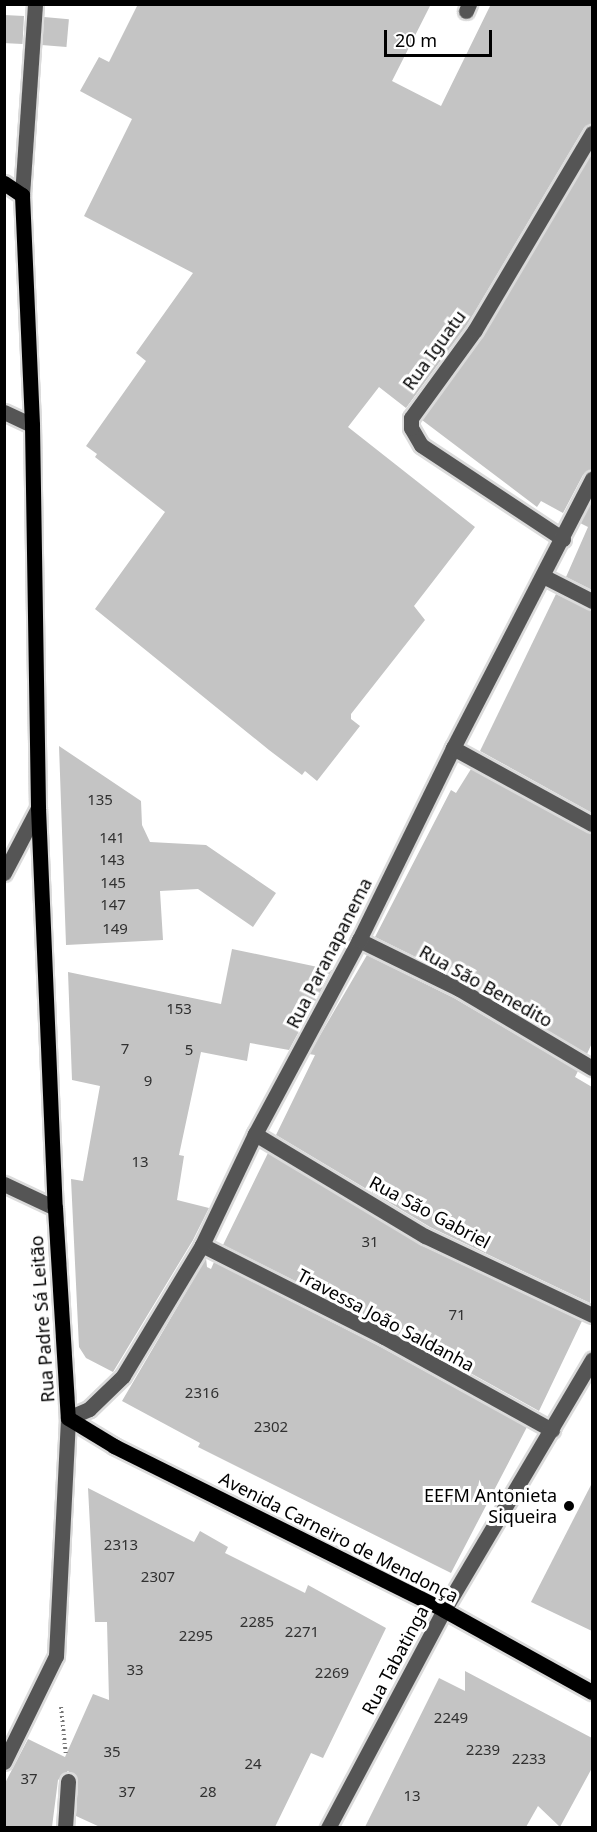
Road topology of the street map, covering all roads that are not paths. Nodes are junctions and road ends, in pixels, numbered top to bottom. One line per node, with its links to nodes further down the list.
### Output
1 (35, 4): 4 (street)
2 (592, 133): 8 (street, Rua Iguatu)
3 (4, 183): 4 (main road)
4 (22, 195): 6 (main road, Rua Padre Sá Leitão)
5 (4, 411): 6 (street)
6 (32, 425): 12 (main road, Rua Padre Sá Leitão)
7 (592, 479): 8 (street, Rua Paranapanema)
8 (563, 539): 9 (street, Rua Paranapanema)
9 (543, 576): 10 (street); 11 (street, Rua Paranapanema)
10 (592, 601)
11 (453, 748): 13 (street); 15 (street, Rua Paranapanema)
12 (38, 808): 14 (street, Rua Padre Sá Leitão); 19 (main road, Rua Padre Sá Leitão)
13 (592, 824)
14 (4, 873)
15 (360, 940): 16 (street, Rua São Benedito); 17 (street, Rua Paranapanema)
16 (592, 1068)
17 (255, 1134): 20 (street, Rua Paranapanema); 21 (street, Rua São Gabriel)
18 (4, 1184): 19 (street)
19 (55, 1208): 23 (main road, Rua Padre Sá Leitão)
20 (202, 1245): 23 (street, Rua Paranapanema); 24 (street, Travessa João Saldanha)
21 (592, 1315)
22 (592, 1360): 24 (street, Rua Tabatinga)
23 (68, 1419): 25 (main road, Avenida Carneiro de Mendonça); 27 (street, Rua Padre Sá Leitão)
24 (552, 1430): 25 (street, Rua Tabatinga)
25 (444, 1610): 26 (main road, Avenida Carneiro de Mendonça); 30 (street, Rua Tabatinga)
26 (592, 1692)
27 (4, 1762)
28 (68, 1781): 29 (street)
29 (65, 1827)
30 (328, 1827)

